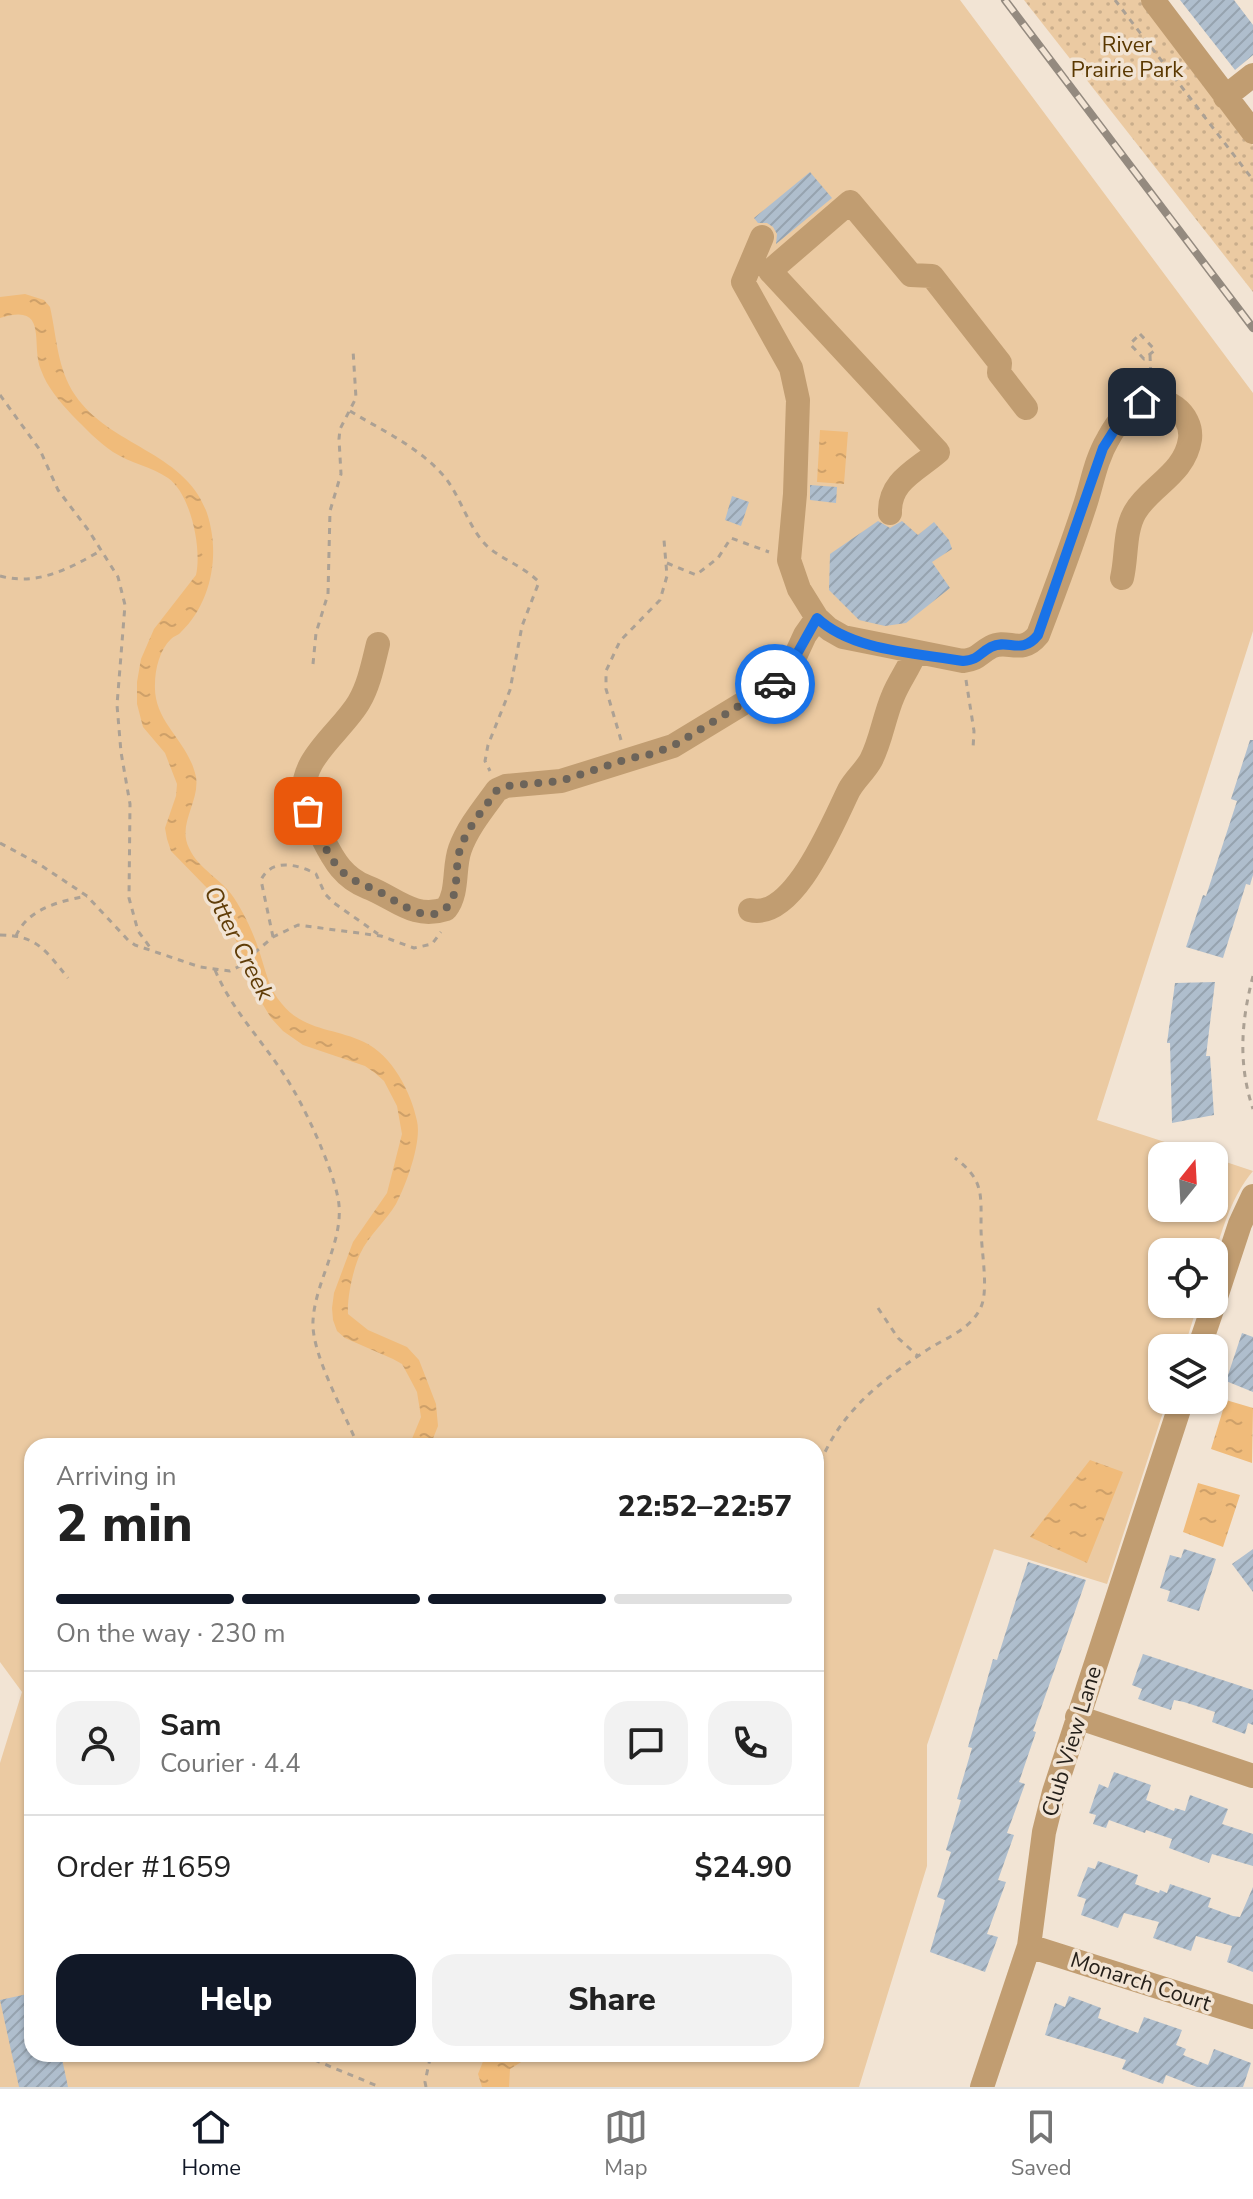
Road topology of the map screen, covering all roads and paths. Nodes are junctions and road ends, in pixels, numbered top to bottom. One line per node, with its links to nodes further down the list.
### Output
1 (1115, 0): 6 (path)
2 (1153, 0): 4 (street)
3 (1253, 75): 4 (street)
4 (1225, 97): 5 (street)
5 (1253, 132)
6 (1253, 180)
7 (762, 237): 17 (street)
8 (353, 350): 13 (path)
9 (1150, 355): 9 (path); 11 (path)
10 (0, 395): 16 (path)
11 (1142, 404): 20 (street); 24 (street)
12 (1026, 408): 14 (street)
13 (350, 411): 25 (path); 28 (path)
14 (890, 513)
15 (664, 540): 18 (path)
16 (100, 551): 19 (path); 37 (path)
17 (789, 560): 18 (path); 21 (street)
18 (667, 563): 27 (path)
19 (0, 576)
20 (1122, 578)
21 (817, 618): 23 (street); 27 (street)
22 (378, 644): 31 (street)
23 (915, 653): 24 (street); 32 (street)
24 (963, 661): 26 (path)
25 (313, 664)
26 (973, 749)
27 (627, 759): 28 (street)
28 (497, 790): 31 (street)
29 (0, 843): 30 (path)
30 (87, 896): 34 (path); 37 (path)
31 (446, 909): 35 (path)
32 (750, 910)
33 (0, 935): 34 (path)
34 (16, 936): 40 (path)
35 (381, 936): 36 (path); 36 (path)
36 (273, 937): 38 (path)
37 (152, 950): 38 (path)
38 (215, 970): 48 (path)
39 (1253, 976): 41 (path)
40 (68, 978)
41 (1253, 1109)
42 (955, 1158): 46 (path)
43 (1253, 1196): 44 (street)
44 (1228, 1261)
45 (878, 1308): 46 (path)
46 (918, 1356): 49 (path)
47 (1177, 1414): 50 (street, Club View Lane)
48 (355, 1438)
49 (824, 1456)
50 (1077, 1717): 51 (street); 52 (street, Club View Lane)
51 (1253, 1776)
52 (1029, 1946): 53 (street, Monarch Court); 58 (street, Club View Lane)
53 (1253, 2017)
54 (319, 2062): 56 (path)
55 (429, 2062): 57 (path)
56 (380, 2087)
57 (426, 2087)
58 (982, 2087)

